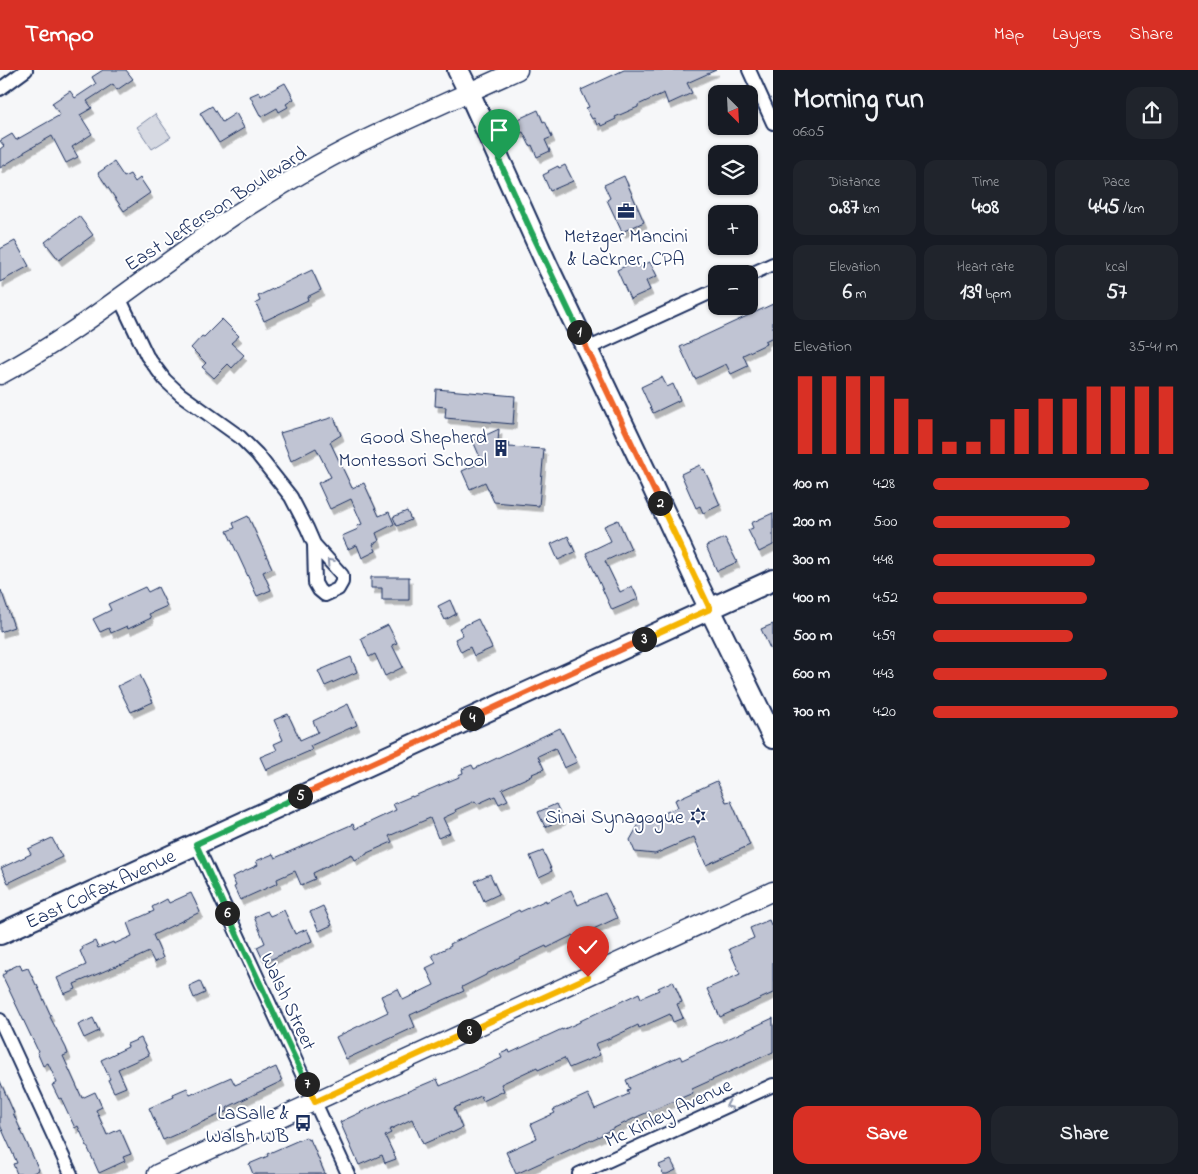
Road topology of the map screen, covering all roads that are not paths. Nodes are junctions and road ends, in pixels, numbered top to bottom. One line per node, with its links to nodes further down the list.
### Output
1 (26, 70): 5 (street)
2 (458, 70): 6 (main road)
3 (518, 70): 6 (street, East Jefferson Boulevard)
4 (749, 70): 7 (street)
5 (0, 89)
6 (469, 92): 11 (street, East Jefferson Boulevard); 12 (main road)
7 (773, 123)
8 (773, 264): 9 (street)
9 (758, 271)
10 (708, 294): 12 (street)
11 (119, 298): 13 (street, East Jefferson Boulevard); 14 (street)
12 (587, 350): 16 (main road)
13 (0, 375)
14 (314, 544)
15 (773, 580): 16 (main road, East Colfax Avenue)
16 (710, 609): 17 (main road); 18 (main road, East Colfax Avenue)
17 (773, 738)
18 (196, 844): 20 (main road, East Colfax Avenue); 23 (street, Walsh Street)
19 (773, 891): 23 (street)
20 (0, 934)
21 (0, 1020): 24 (street)
22 (773, 1085): 27 (street, Mc Kinley Avenue, one-way to 27)
23 (315, 1102): 25 (street); 26 (street, Walsh Street)
24 (71, 1174)
25 (157, 1174)
26 (348, 1174)
27 (581, 1174)

